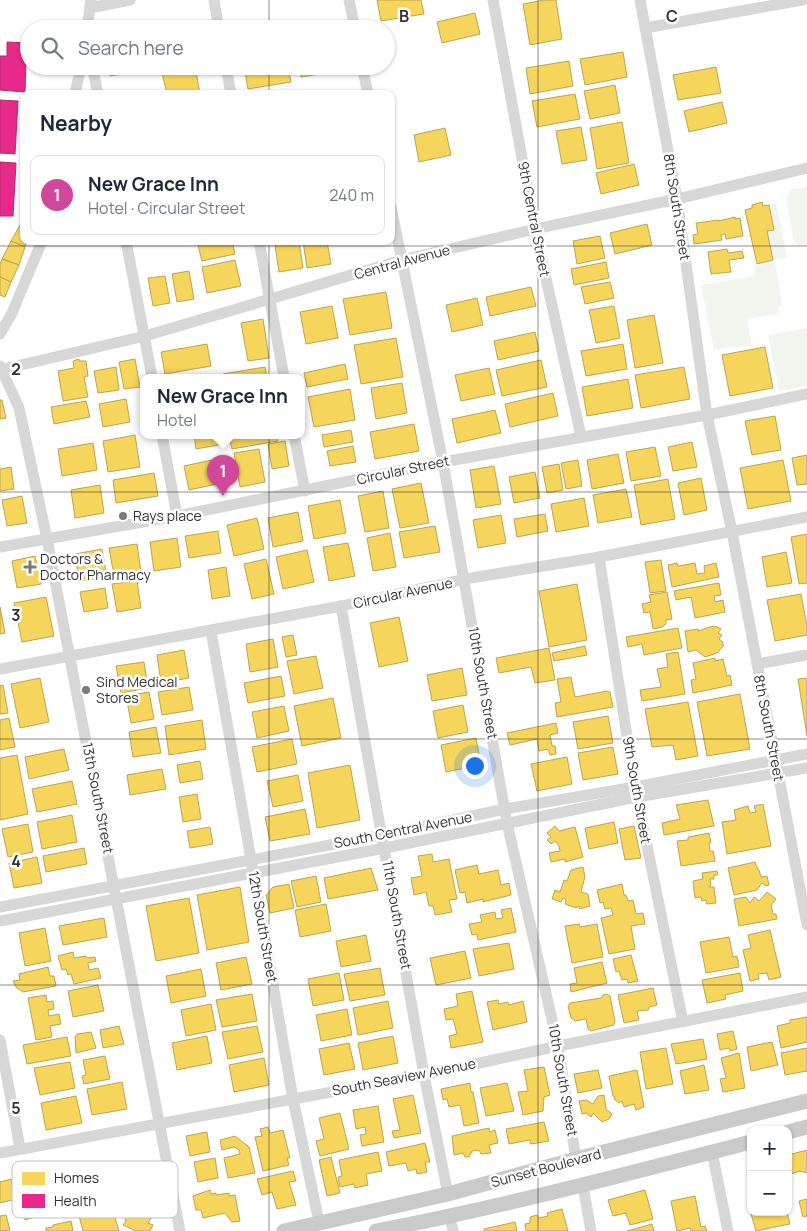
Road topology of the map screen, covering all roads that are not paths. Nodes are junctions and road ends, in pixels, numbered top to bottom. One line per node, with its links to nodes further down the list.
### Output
1 (130, 0): 7 (street)
2 (214, 0): 9 (street)
3 (349, 0): 10 (street)
4 (493, 0): 23 (street, 9th Central Street)
5 (640, 0): 11 (street, 8th South Street)
6 (803, 0): 11 (street)
7 (91, 4): 8 (street)
8 (88, 20)
9 (217, 20)
10 (352, 20)
11 (645, 28): 21 (street, 8th South Street)
12 (79, 75): 16 (street)
13 (94, 75): 17 (street)
14 (228, 75): 18 (street)
15 (364, 75): 19 (street)
16 (76, 90)
17 (97, 90)
18 (230, 90)
19 (367, 90)
20 (807, 168): 21 (street, Central Avenue)
21 (677, 199): 23 (street, Central Avenue); 35 (street, 8th South Street)
22 (395, 226): 27 (street, 10th South Street)
23 (535, 228): 27 (street, Central Avenue); 36 (street, 9th Central Street)
24 (40, 245): 29 (street)
25 (127, 245): 30 (street)
26 (259, 245): 28 (street)
27 (402, 260): 28 (street, Central Avenue); 39 (street, 10th South Street)
28 (269, 299): 30 (street, Central Avenue); 33 (street)
29 (0, 334)
30 (144, 336): 31 (street, Central Avenue); 32 (street)
31 (0, 369): 44 (street, 13th South Street)
32 (151, 374)
33 (283, 374)
34 (807, 394): 35 (street, Circular Street)
35 (707, 415): 36 (street, Circular Street); 43 (street, 8th South Street)
36 (581, 436): 39 (street, Circular Street)
37 (163, 439): 41 (street)
38 (295, 439): 40 (street)
39 (444, 462): 40 (street, Circular Street); 47 (street, 10th South Street)
40 (305, 491): 41 (street, Circular Street)
41 (177, 516): 44 (street, Circular Street)
42 (807, 517): 43 (street, Circular Avenue)
43 (732, 532): 46 (street, Circular Avenue); 52 (street, 8th South Street)
44 (48, 539): 45 (street, Circular Street); 51 (street, 13th South Street)
45 (0, 547)
46 (599, 557): 47 (street, Circular Avenue); 58 (street, 9th South Street)
47 (465, 579): 48 (street, Circular Avenue); 59 (street, 10th South Street)
48 (341, 606): 49 (street, Circular Avenue); 61 (street, 11th South Street)
49 (211, 630): 51 (street, Circular Avenue); 63 (street, 12th South Street)
50 (807, 655): 52 (street)
51 (70, 656): 53 (street, Circular Avenue); 66 (street, 13th South Street)
52 (757, 664): 55 (street, 8th South Street)
53 (0, 670)
54 (807, 754): 55 (street, South Central Avenue)
55 (776, 760): 57 (street, 8th South Street); 58 (street, South Central Avenue)
56 (807, 768): 57 (street)
57 (778, 773): 58 (street); 64 (street, 8th South Street)
58 (636, 792): 59 (street, South Central Avenue); 60 (street); 72 (street, 9th South Street)
59 (505, 809): 60 (street, 10th South Street); 61 (street, South Central Avenue)
60 (507, 823): 62 (street); 74 (street, 10th South Street)
61 (383, 835): 62 (street, 11th South Street); 63 (street, South Central Avenue)
62 (385, 848): 65 (street); 75 (street, 11th South Street)
63 (252, 860): 65 (street, 12th South Street); 66 (street, South Central Avenue)
64 (801, 866): 70 (street, 8th South Street)
65 (254, 874): 67 (street); 76 (street, 12th South Street)
66 (114, 884): 67 (street, 13th South Street); 68 (street, South Central Avenue)
67 (116, 899): 69 (street); 78 (street, 13th South Street)
68 (0, 907)
69 (0, 921)
70 (807, 925)
71 (807, 997): 72 (street, South Seaview Avenue)
72 (683, 1022): 74 (street, South Seaview Avenue)
73 (0, 1040): 82 (street)
74 (558, 1046): 75 (street, South Seaview Avenue); 85 (street, 10th South Street)
75 (424, 1075): 76 (street, South Seaview Avenue); 88 (street, 11th South Street)
76 (293, 1098): 78 (street, South Seaview Avenue); 90 (street, 12th South Street)
77 (807, 1101): 85 (main road, Sunset Boulevard)
78 (159, 1123): 82 (street, South Seaview Avenue); 86 (street, 13th South Street)
79 (807, 1127): 80 (main road)
80 (792, 1131)
81 (747, 1143): 83 (main road, Sunset Boulevard)
82 (20, 1148): 84 (street, South Seaview Avenue)
83 (712, 1152): 87 (main road, Sunset Boulevard); 96 (street)
84 (0, 1153)
85 (576, 1159): 88 (main road, Sunset Boulevard)
86 (166, 1161)
87 (583, 1186): 91 (main road, Sunset Boulevard); 95 (street)
88 (448, 1194): 90 (main road, Sunset Boulevard)
89 (177, 1218): 92 (street, 13th South Street)
90 (319, 1222): 93 (main road, Sunset Boulevard)
91 (452, 1224): 94 (main road, Sunset Boulevard)
92 (180, 1231)
93 (284, 1231)
94 (376, 1231)
95 (591, 1231)
96 (728, 1231)

